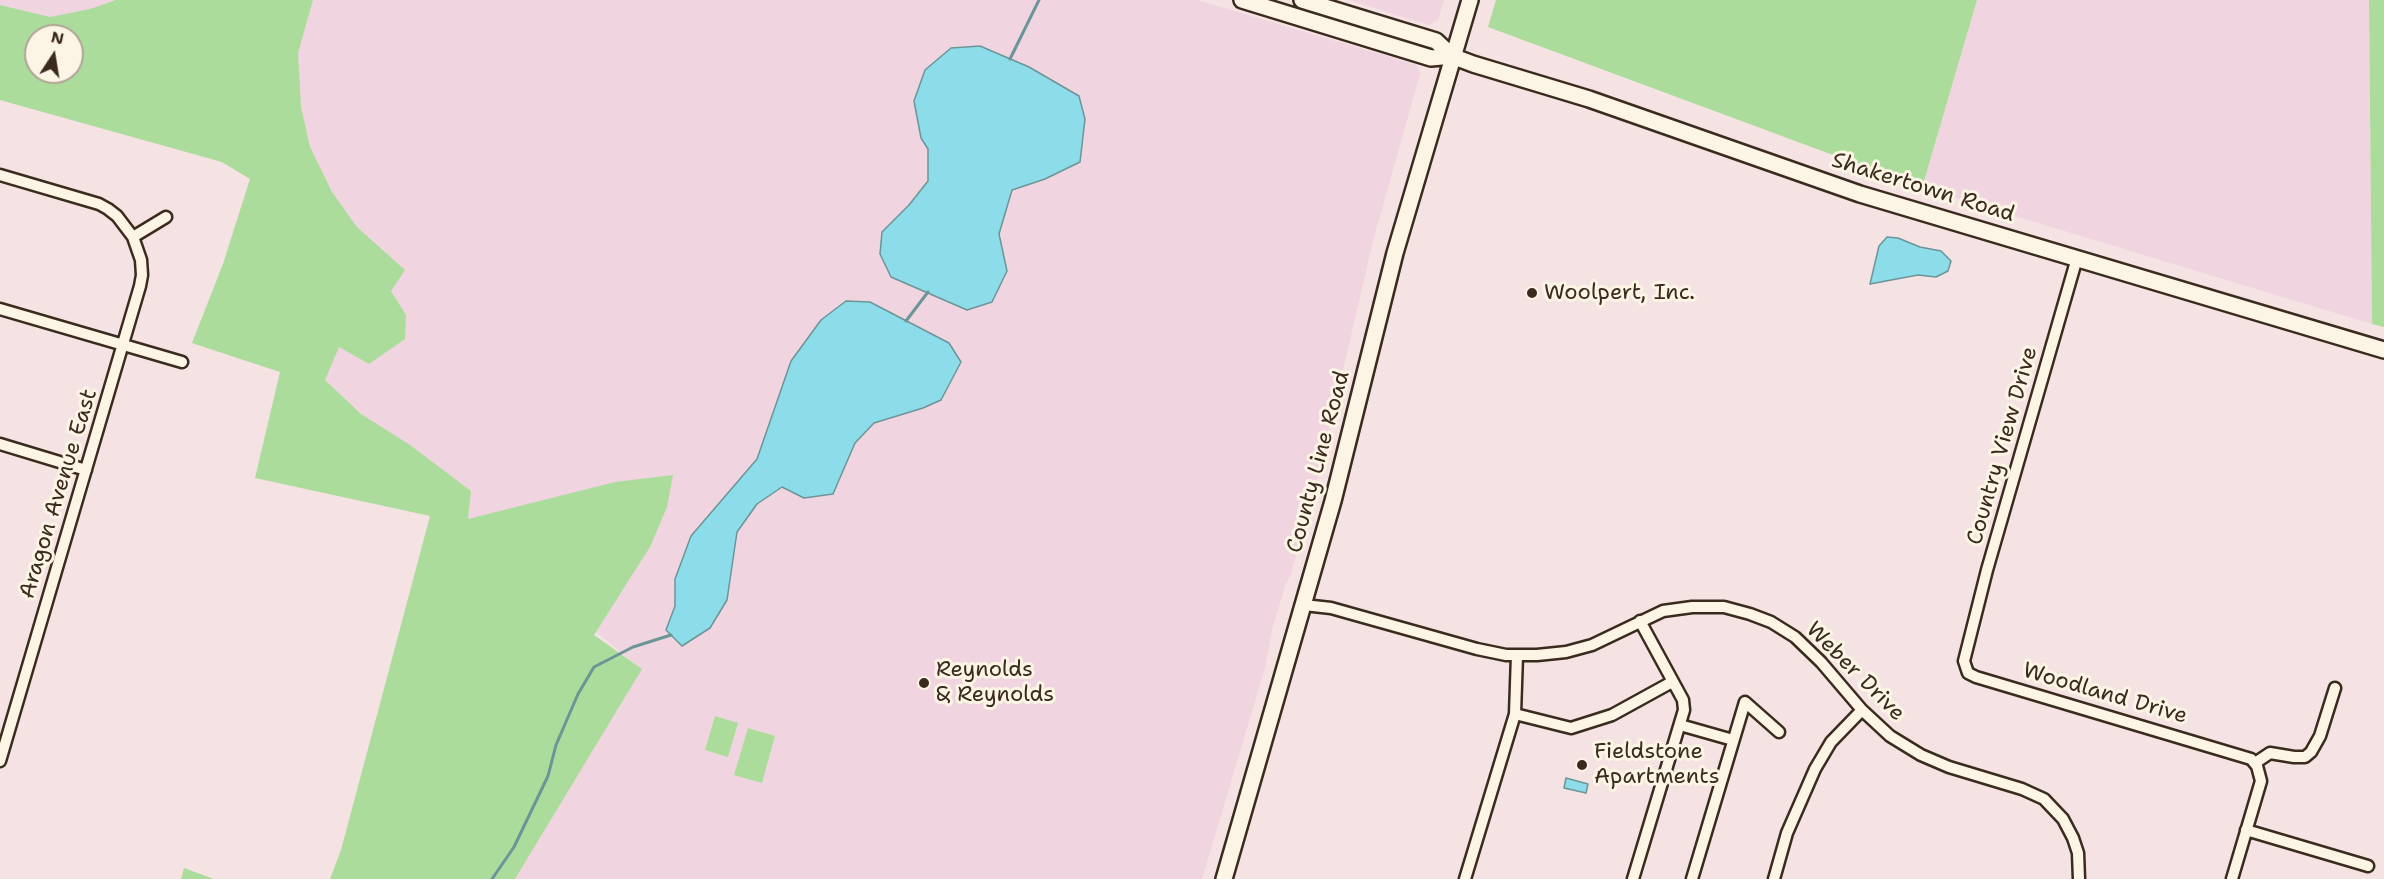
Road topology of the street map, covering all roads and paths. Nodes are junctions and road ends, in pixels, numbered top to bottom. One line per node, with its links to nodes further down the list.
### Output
1 (1242, 0): 4 (main road)
2 (1302, 0): 4 (main road)
3 (1470, 0): 4 (main road, County Line Road)
4 (1452, 56): 8 (main road, Shakertown Road); 15 (main road, County Line Road)
5 (0, 175): 7 (street)
6 (166, 217): 7 (street)
7 (133, 237): 10 (street, Aragon Avenue East)
8 (2077, 258): 11 (main road, Shakertown Road); 17 (street, Country View Drive)
9 (0, 309): 10 (street)
10 (123, 345): 12 (street); 14 (street, Aragon Avenue East)
11 (2384, 351)
12 (182, 362)
13 (0, 444): 14 (street)
14 (86, 470): 26 (street, Aragon Avenue East)
15 (1304, 605): 18 (street, Weber Drive); 30 (main road, County Line Road)
16 (1640, 621): 18 (street, Weber Drive); 19 (street); 21 (street, Weber Drive)
17 (1966, 644): 27 (street, Woodland Drive)
18 (1517, 655): 22 (street)
19 (1672, 682): 22 (street); 23 (street)
20 (2335, 688): 27 (street)
21 (1862, 710): 34 (street); 35 (street, Weber Drive)
22 (1515, 714): 31 (street)
23 (1680, 725): 25 (street); 32 (street)
24 (1779, 732): 25 (street)
25 (1733, 740): 33 (street)
26 (0, 761)
27 (2256, 764): 28 (street)
28 (2246, 830): 29 (street); 36 (street)
29 (2368, 866)
30 (1224, 879)
31 (1465, 879)
32 (1633, 879)
33 (1692, 879)
34 (1774, 879)
35 (2079, 879)
36 (2232, 879)

